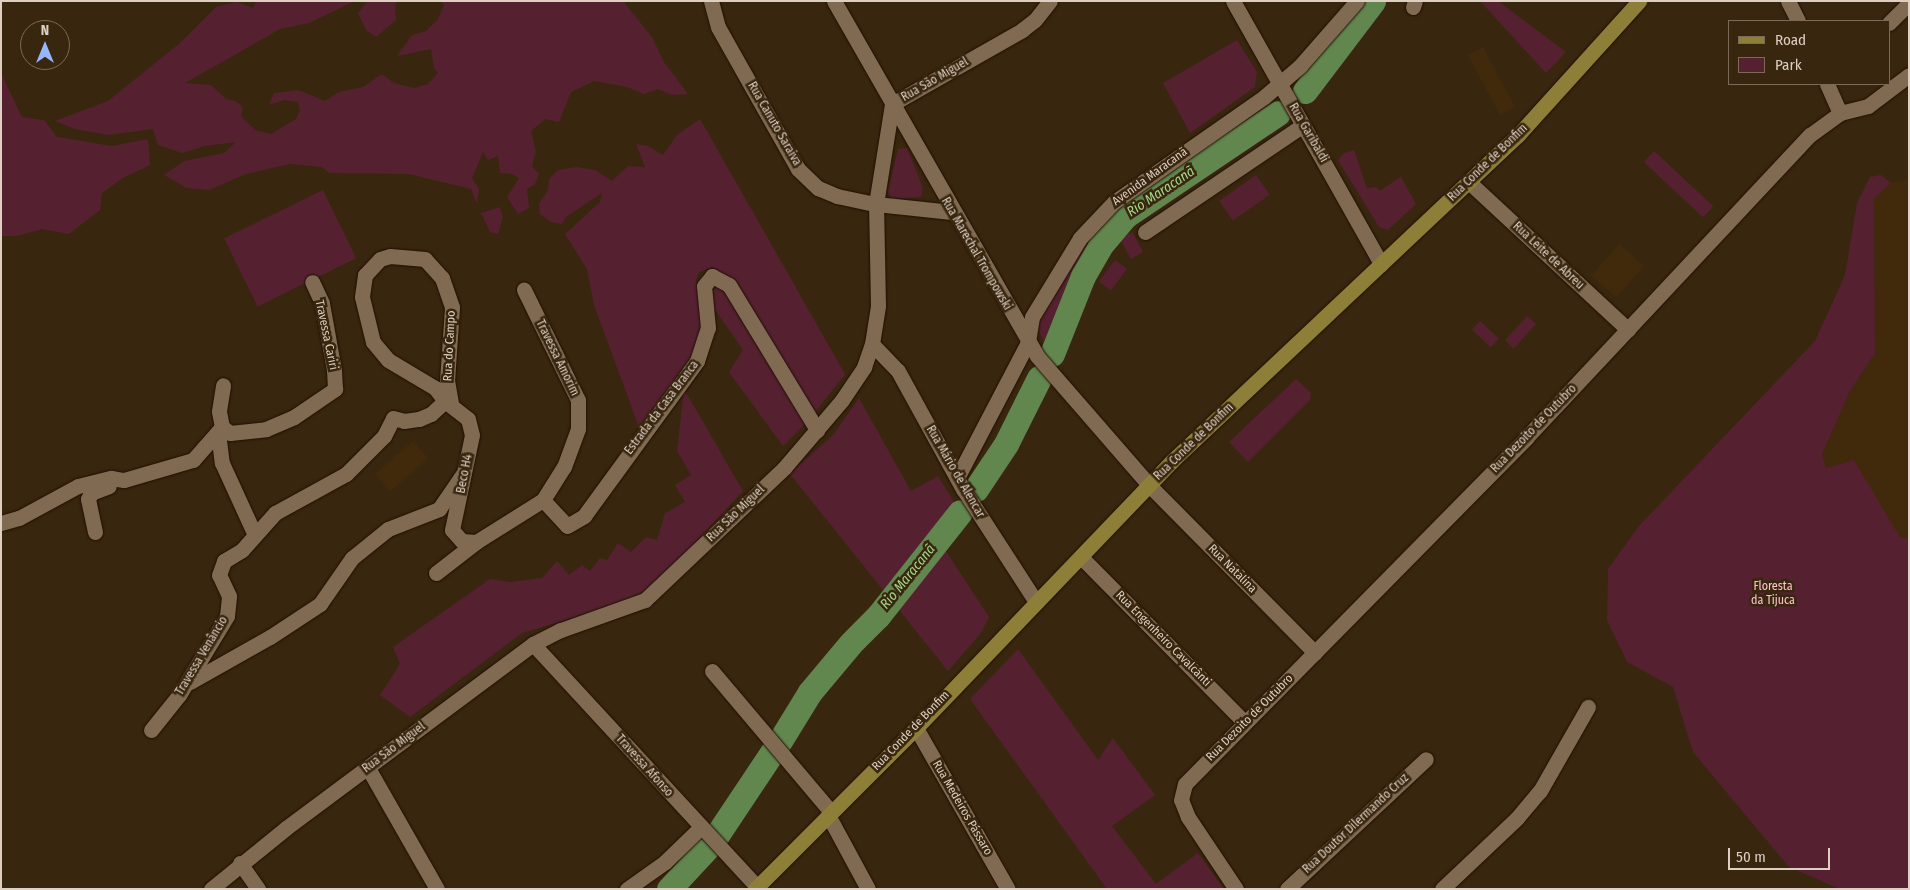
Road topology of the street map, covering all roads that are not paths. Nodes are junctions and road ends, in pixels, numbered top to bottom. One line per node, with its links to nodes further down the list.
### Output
1 (711, 1): 18 (street, Rua Canuto Saraiva)
2 (834, 1): 14 (street, Rua Marechal Trompowski)
3 (1050, 1): 14 (street, Rua São Miguel)
4 (1233, 1): 13 (street, Rua Garibaldi)
5 (1639, 1): 17 (main road, Rua Conde de Bonfim)
6 (1788, 1): 9 (street)
7 (1356, 2): 13 (street, Avenida Maracanã)
8 (1909, 3): 10 (street)
9 (1798, 20)
10 (1890, 22)
11 (1909, 75): 15 (street, Rua Dezoito de Outubro)
12 (1829, 85): 15 (street)
13 (1283, 90): 16 (street, Rua Garibaldi); 25 (street, Avenida Maracanã)
14 (892, 104): 18 (street, Rua São Miguel); 19 (street, Rua Marechal Trompowski)
15 (1840, 113): 24 (street, Rua Dezoito de Outubro)
16 (1299, 118): 20 (street); 21 (street, Rua Garibaldi)
17 (1469, 182): 21 (main road, Rua Conde de Bonfim); 24 (street, Rua Leite de Abreu)
18 (876, 204): 19 (street, Rua Canuto Saraiva); 26 (street, Rua São Miguel)
19 (952, 212): 25 (street, Rua Marechal Trompowski)
20 (1145, 232)
21 (1382, 264): 34 (main road, Rua Conde de Bonfim)
22 (312, 282): 29 (street, Travessa Cariri)
23 (524, 290): 35 (street, Travessa Amorim)
24 (1628, 330): 44 (street, Rua Dezoito de Outubro)
25 (1028, 342): 33 (street, Avenida Maracanã); 34 (street, Rua Marechal Trompowski)
26 (872, 344): 30 (street, Rua São Miguel); 33 (street, Rua Mário de Alencar)
27 (223, 385): 29 (street)
28 (448, 402): 28 (street, Rua do Campo); 31 (street, Beco H4); 38 (street, Travessa Venâncio)
29 (220, 430): 32 (street); 38 (street)
30 (817, 430): 35 (street, Estrada da Casa Branca); 43 (street, Rua São Miguel)
31 (467, 470): 39 (street, Beco H4); 46 (street)
32 (124, 480): 36 (street); 37 (street)
33 (960, 484): 42 (street, Rua Mário de Alencar)
34 (1149, 485): 40 (main road, Rua Conde de Bonfim); 44 (street, Rua Natalina)
35 (543, 500): 39 (street, Travessa Amorim)
36 (1, 523)
37 (96, 532)
38 (255, 535): 46 (street, Travessa Venâncio)
39 (476, 542): 41 (street, Travessa Amorim)
40 (1081, 557): 42 (main road, Rua Conde de Bonfim); 48 (street, Rua Engenheiro Cavalcânti)
41 (436, 573)
42 (1036, 602): 49 (main road, Rua Conde de Bonfim)
43 (533, 644): 52 (street, Rua São Miguel); 54 (street, Travessa Afonso)
44 (1315, 653): 48 (street, Rua Dezoito de Outubro)
45 (712, 671): 53 (street)
46 (179, 695): 50 (street, Travessa Venâncio)
47 (1588, 707): 65 (street)
48 (1244, 722): 63 (street, Rua Dezoito de Outubro)
49 (916, 728): 53 (main road, Rua Conde de Bonfim); 62 (street, Rua Medeiros Pássaro)
50 (151, 730)
51 (1426, 759): 64 (street, Rua Doutor Dilermando Cruz)
52 (368, 768): 55 (street, Rua São Miguel); 59 (street)
53 (829, 814): 56 (main road, Rua Conde de Bonfim); 61 (street)
54 (709, 837): 56 (street, Travessa Afonso); 60 (street)
55 (240, 863): 57 (street, Rua São Miguel); 58 (street)
56 (756, 888)
57 (211, 889)
58 (258, 889)
59 (437, 889)
60 (627, 889)
61 (868, 889)
62 (1008, 889)
63 (1236, 889)
64 (1287, 889)
65 (1442, 889)

